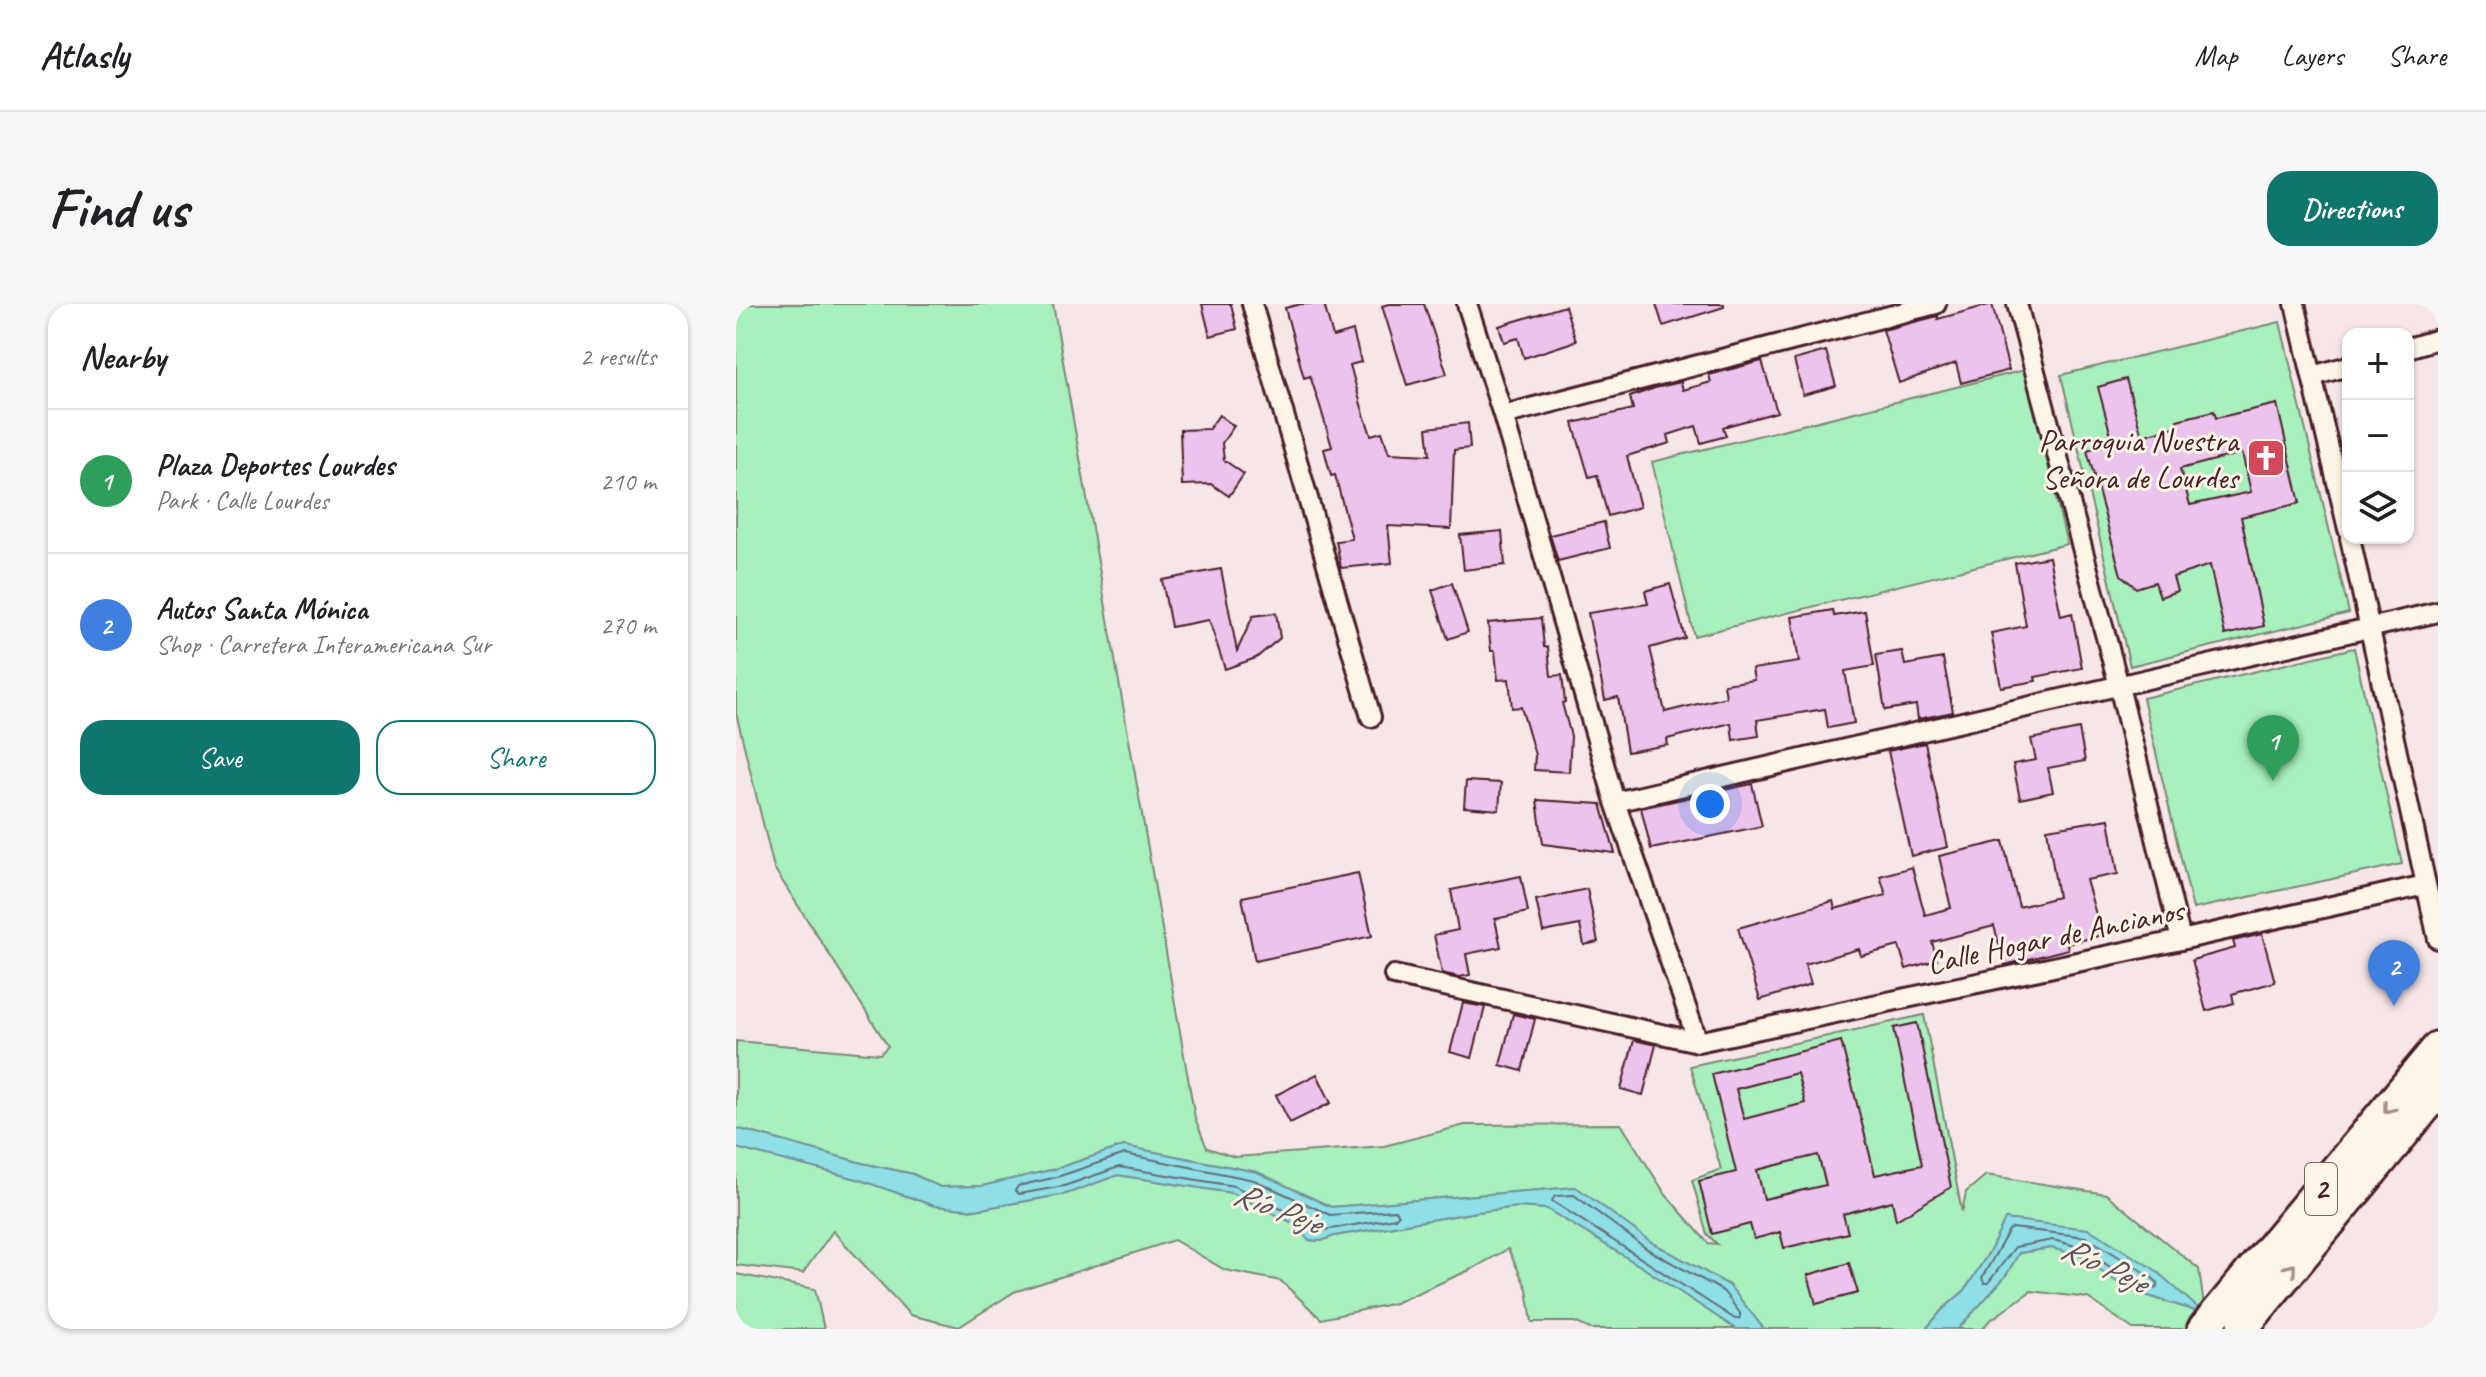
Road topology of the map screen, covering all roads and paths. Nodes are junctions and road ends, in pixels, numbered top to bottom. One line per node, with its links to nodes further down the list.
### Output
1 (1252, 304): 16 (street)
2 (1467, 304): 10 (street)
3 (1936, 304): 10 (street)
4 (2017, 304): 15 (street)
5 (2295, 304): 9 (street)
6 (2438, 339): 7 (street)
7 (2414, 346)
8 (2342, 368): 9 (street)
9 (2313, 376): 11 (street)
10 (1503, 415): 17 (street)
11 (2342, 503)
12 (2351, 544): 14 (street)
13 (2438, 612): 14 (street)
14 (2371, 627): 15 (street); 18 (street)
15 (2119, 686): 17 (street); 20 (street)
16 (1371, 717)
17 (1615, 802): 22 (street)
18 (2425, 885): 19 (street); 20 (street, Calle Hogar de Ancianos)
19 (2438, 939)
20 (2181, 940): 22 (street, Calle Hogar de Ancianos)
21 (1394, 975): 22 (street)
22 (1698, 1042)
23 (2438, 1047): 26 (highway, 2, one-way to 26)
24 (2438, 1071): 25 (street)
25 (2430, 1102): 27 (highway, 2, one-way to 25)
26 (2203, 1329)
27 (2242, 1329)

